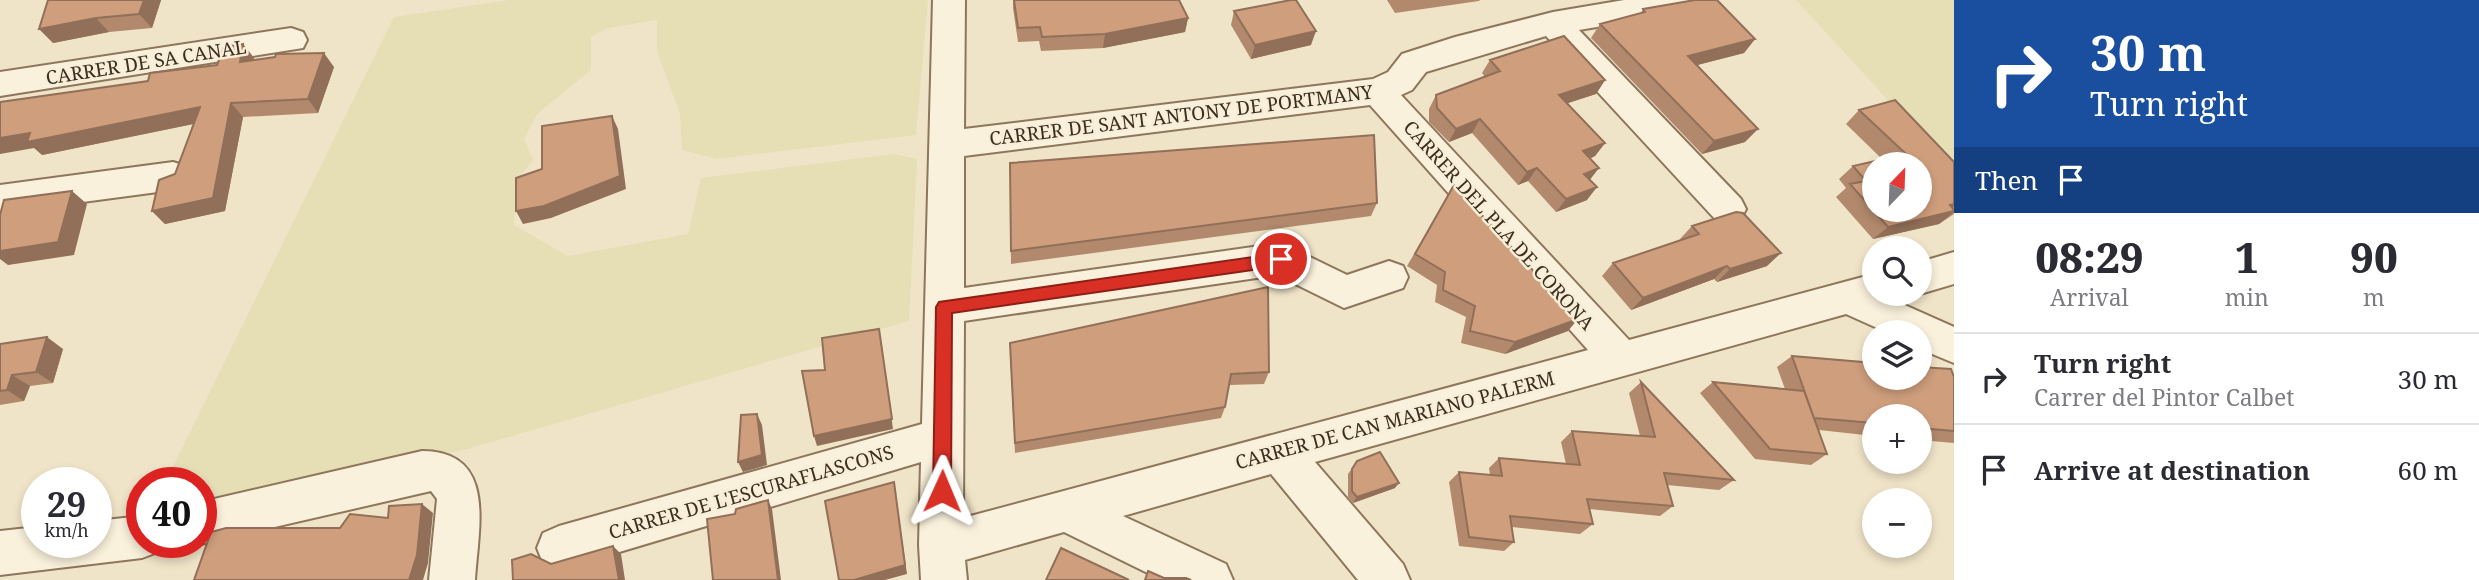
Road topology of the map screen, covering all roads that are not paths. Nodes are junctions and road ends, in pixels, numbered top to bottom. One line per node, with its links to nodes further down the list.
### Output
1 (949, 0): 7 (street)
2 (1692, 0): 3 (street, CARRER DE SANT ANTONY DE PORTMANY)
3 (1553, 23): 6 (street, CARRER DE SANT ANTONY DE PORTMANY); 10 (street)
4 (291, 40): 5 (street, CARRER DE SA CANAL)
5 (0, 84)
6 (1378, 91): 7 (street, CARRER DE SANT ANTONY DE PORTMANY); 18 (street, CARRER DEL PLA DE CORONA)
7 (947, 145): 16 (street)
8 (173, 176): 9 (street)
9 (0, 199)
10 (1728, 209)
11 (1954, 268): 12 (street)
12 (1932, 274)
13 (1389, 276): 16 (street)
14 (1862, 293): 18 (street, CARRER DE CAN MARIANO PALERM)
15 (1885, 306): 17 (street, CARRER DE CAN MARIANO PALERM)
16 (944, 307): 19 (street)
17 (1954, 346)
18 (1620, 358): 20 (street, CARRER DE CAN MARIANO PALERM)
19 (942, 438): 23 (street, CARRER DE L'ESCURAFLASCONS); 26 (street)
20 (1279, 452): 21 (street, CARRER DE CAN MARIANO PALERM); 29 (street)
21 (1066, 511): 26 (street, CARRER DE CAN MARIANO PALERM); 28 (street)
22 (217, 519): 27 (street)
23 (559, 548)
24 (21, 551): 25 (street)
25 (0, 553)
26 (942, 563)
27 (452, 580)
28 (1210, 580)
29 (1387, 580)

